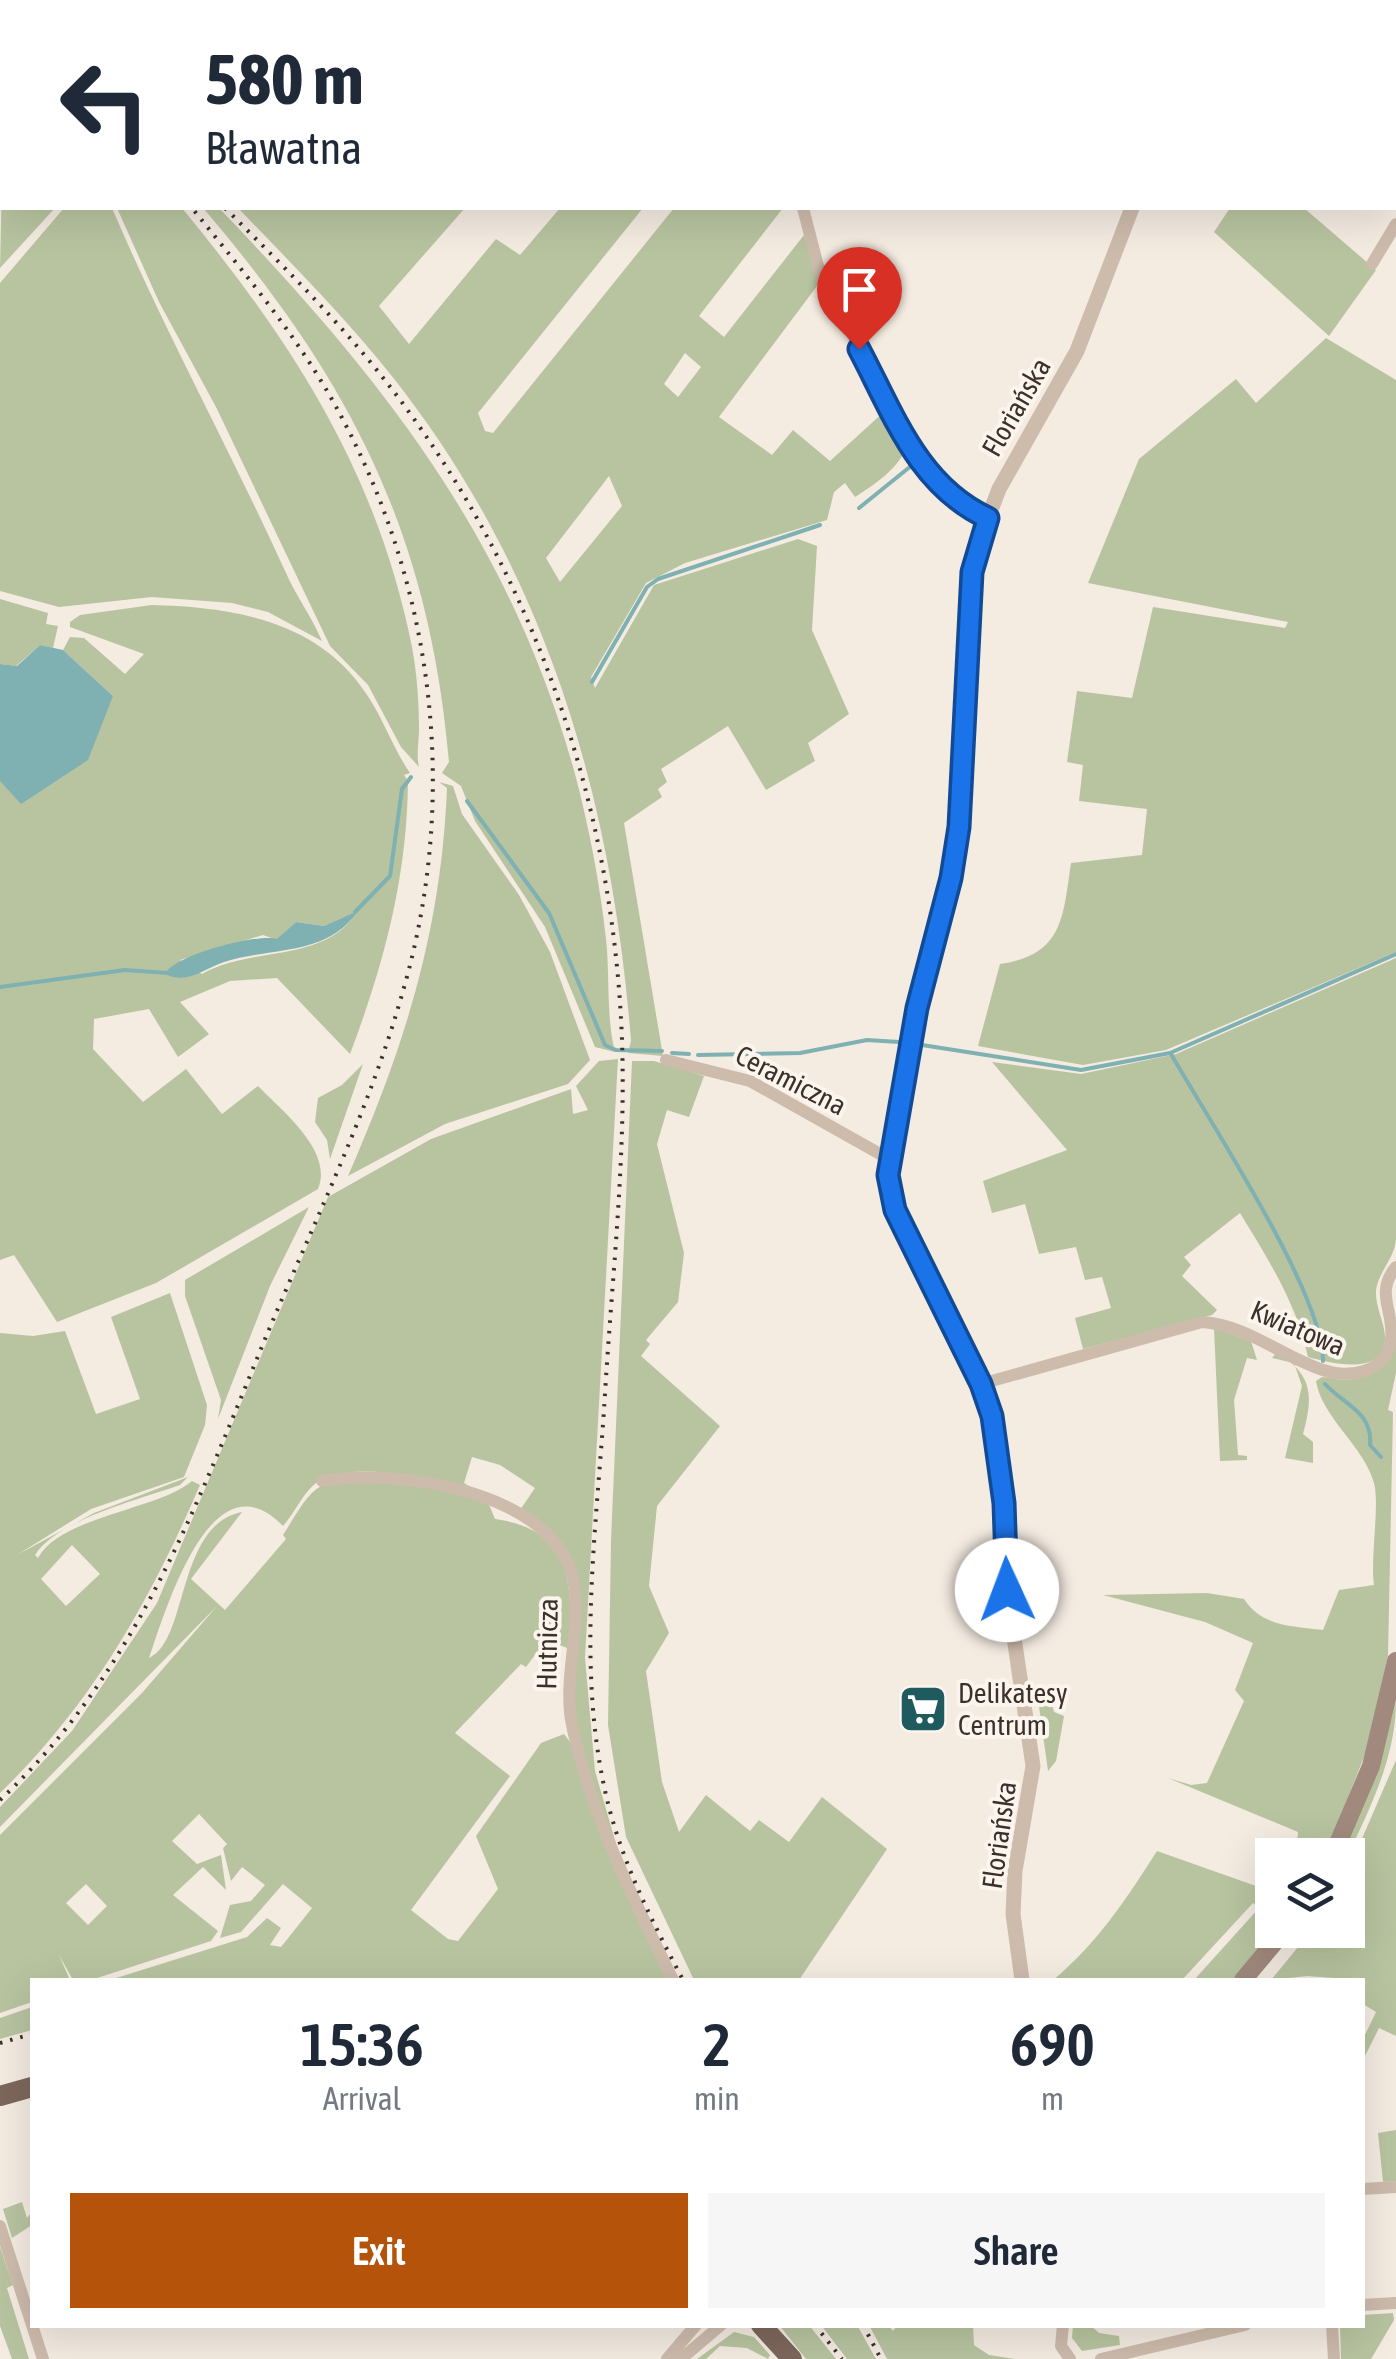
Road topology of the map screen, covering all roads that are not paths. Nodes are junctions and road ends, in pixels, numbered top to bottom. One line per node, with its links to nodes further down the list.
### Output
1 (804, 210): 5 (street)
2 (1131, 210): 5 (street, Floriańska)
3 (1396, 224): 4 (street)
4 (1372, 264)
5 (988, 518): 7 (street, Floriańska)
6 (666, 1060): 7 (street, Ceramiczna)
7 (889, 1160): 9 (street, Floriańska)
8 (1396, 1267): 9 (street, Kwiatowa)
9 (981, 1384): 15 (street, Floriańska)
10 (322, 1481): 14 (street, Hutnicza)
11 (1396, 1661): 12 (main road)
12 (1340, 1838)
13 (1270, 1948): 16 (main road)
14 (672, 1978)
15 (1022, 1978)
16 (1244, 1978)
17 (30, 2088): 18 (main road)
18 (0, 2096)
19 (1396, 2187): 20 (street)
20 (1365, 2190)
21 (0, 2226): 24 (street)
22 (1396, 2303): 23 (street)
23 (1365, 2305)
24 (30, 2319)
25 (33, 2328): 33 (street)
26 (693, 2328): 34 (street)
27 (717, 2328): 35 (street)
28 (764, 2328): 36 (main road)
29 (1063, 2328): 32 (street)
30 (1232, 2328): 37 (street)
31 (1332, 2328): 38 (street)
32 (1067, 2358)
33 (43, 2359)
34 (667, 2359)
35 (680, 2359)
36 (792, 2359)
37 (1101, 2359)
38 (1334, 2359)

